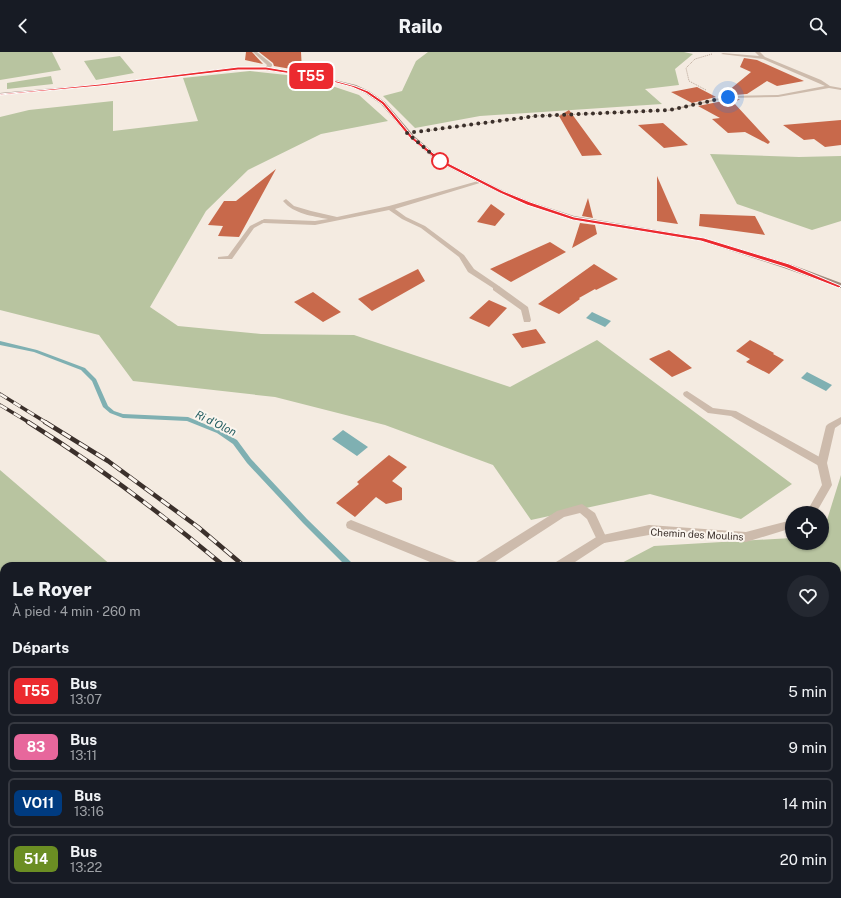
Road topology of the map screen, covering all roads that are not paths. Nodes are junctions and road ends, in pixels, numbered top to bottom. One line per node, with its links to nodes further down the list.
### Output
1 (255, 52): 5 (street)
2 (757, 52): 4 (street)
3 (723, 54): 4 (street)
4 (764, 58): 6 (street)
5 (266, 68): 8 (main road); 10 (main road)
6 (829, 87): 7 (street); 9 (street)
7 (841, 89)
8 (0, 94)
9 (670, 110)
10 (480, 182): 12 (street); 15 (main road)
11 (286, 201): 13 (street)
12 (390, 208): 13 (street); 16 (street)
13 (337, 219): 14 (street)
14 (220, 258)
15 (841, 286)
16 (527, 320)
17 (687, 394): 19 (street)
18 (841, 420): 19 (street)
19 (822, 462): 20 (street)
20 (816, 506)
21 (351, 525): 24 (street)
22 (785, 526): 23 (street, Chemin des Moulins)
23 (602, 539): 25 (street); 26 (street, Chemin des Moulins)
24 (443, 562)
25 (486, 562)
26 (566, 562)

